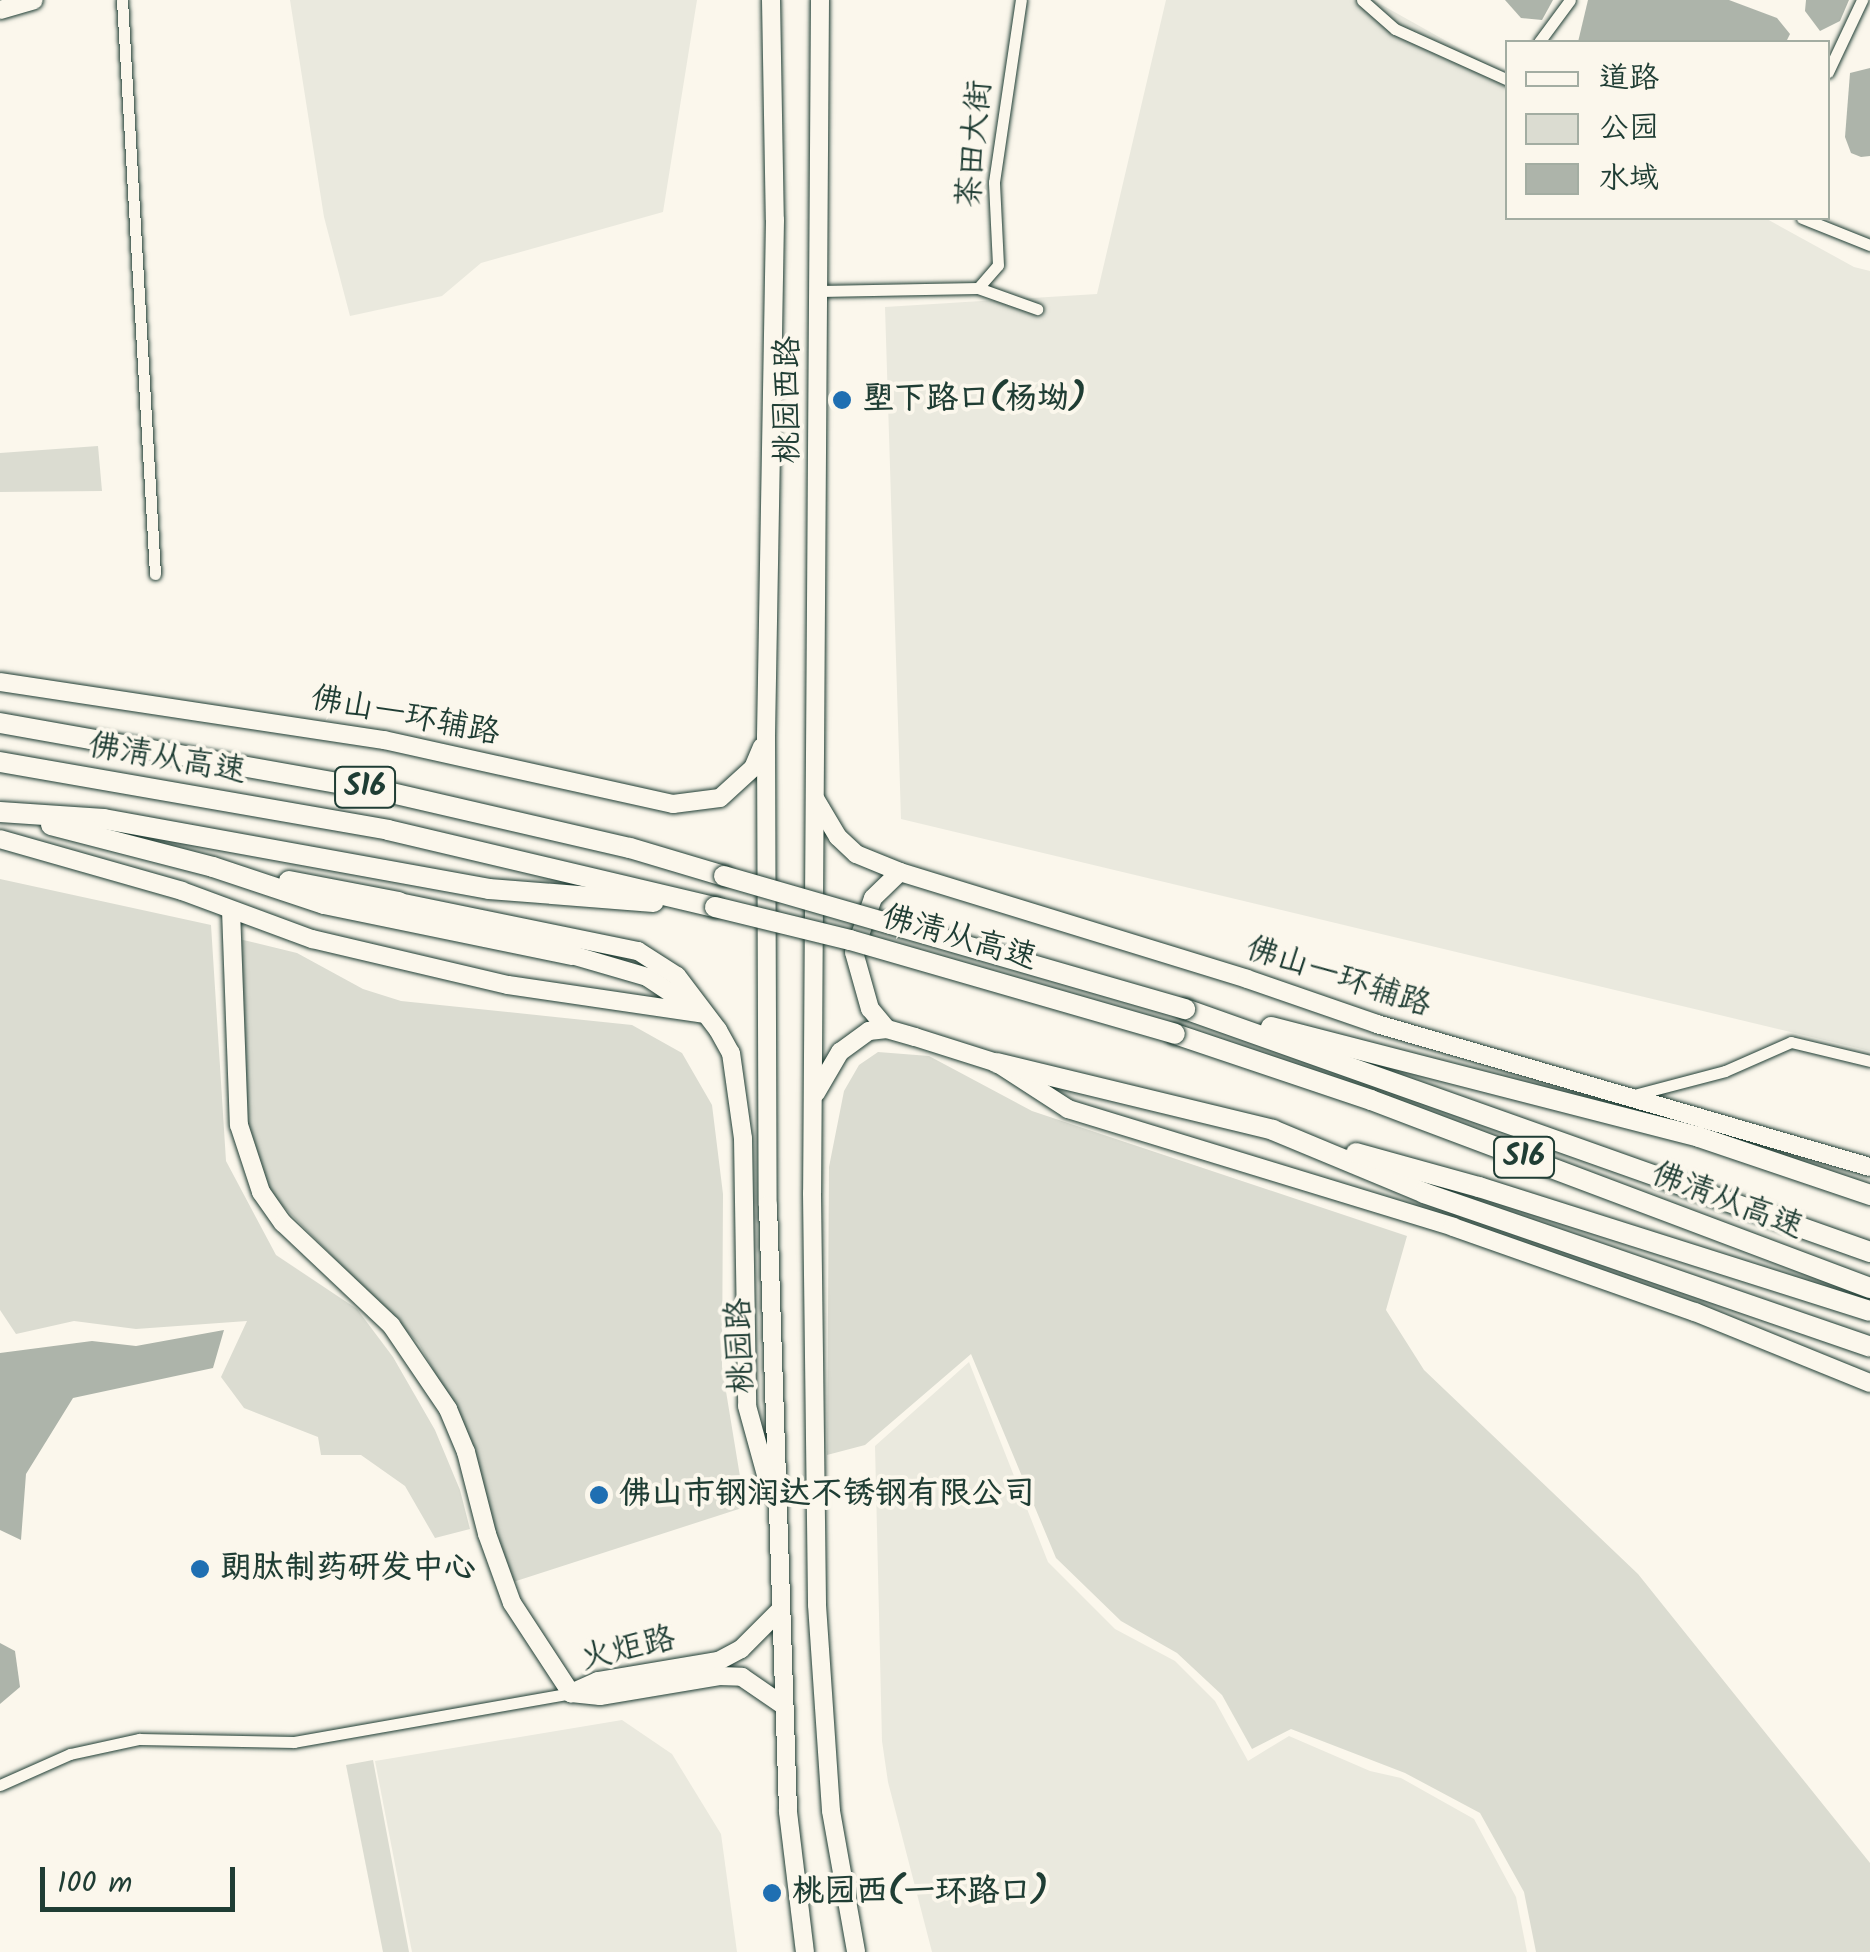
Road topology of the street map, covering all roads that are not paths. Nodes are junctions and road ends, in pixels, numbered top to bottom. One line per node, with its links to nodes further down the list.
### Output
1 (34, 0): 9 (main road)
2 (122, 0): 18 (street)
3 (772, 0): 21 (main road, 桃园西路)
4 (820, 0): 16 (main road, 桃园西路)
5 (1021, 0): 15 (street, 茶田大街)
6 (1362, 0): 12 (street)
7 (1570, 0): 10 (street)
8 (1862, 0): 11 (street)
9 (0, 10)
10 (1540, 40)
11 (1830, 68)
12 (1505, 79)
13 (1809, 220): 14 (street)
14 (1870, 245)
15 (978, 288): 16 (street); 17 (street)
16 (820, 291): 23 (main road, 桃园西路)
17 (1036, 309)
18 (155, 574)
19 (0, 682): 21 (main road, 佛山一环辅路)
20 (0, 723): 33 (highway, 佛清从高速 / S16, bridge)
21 (766, 738): 47 (main road, 桃园路)
22 (0, 762): 29 (highway, 佛清从高速 / S16)
23 (816, 800): 27 (main road, 佛山一环辅路); 38 (main road)
24 (3, 813): 26 (highway); 29 (highway)
25 (0, 839): 30 (main road)
26 (213, 867): 28 (highway); 31 (highway)
27 (900, 872): 34 (main road); 37 (main road, 佛山一环辅路)
28 (399, 902): 32 (main road)
29 (714, 908): 43 (highway, 佛清从高速 / S16, bridge)
30 (232, 910): 32 (main road); 49 (main road)
31 (572, 955): 32 (main road)
32 (704, 1014): 47 (main road)
33 (1212, 1017): 41 (highway); 42 (highway, 佛清从高速 / S16)
34 (887, 1029): 36 (main road); 38 (main road)
35 (1870, 1061): 37 (street)
36 (998, 1063): 39 (highway); 46 (main road)
37 (1630, 1096): 40 (main road, 佛山一环辅路)
38 (813, 1097): 53 (main road)
39 (1272, 1130): 44 (highway); 45 (highway)
40 (1870, 1167)
41 (1870, 1195)
42 (1870, 1252)
43 (1870, 1288)
44 (1870, 1312)
45 (1870, 1346)
46 (1870, 1382)
47 (778, 1523): 48 (main road, 桃园路)
48 (781, 1608): 49 (main road, 火炬路); 50 (main road, 桃园路)
49 (571, 1694): 50 (main road, 火炬路); 51 (street)
50 (784, 1706): 52 (main road, 桃园路)
51 (0, 1785)
52 (806, 1952)
53 (856, 1952)

